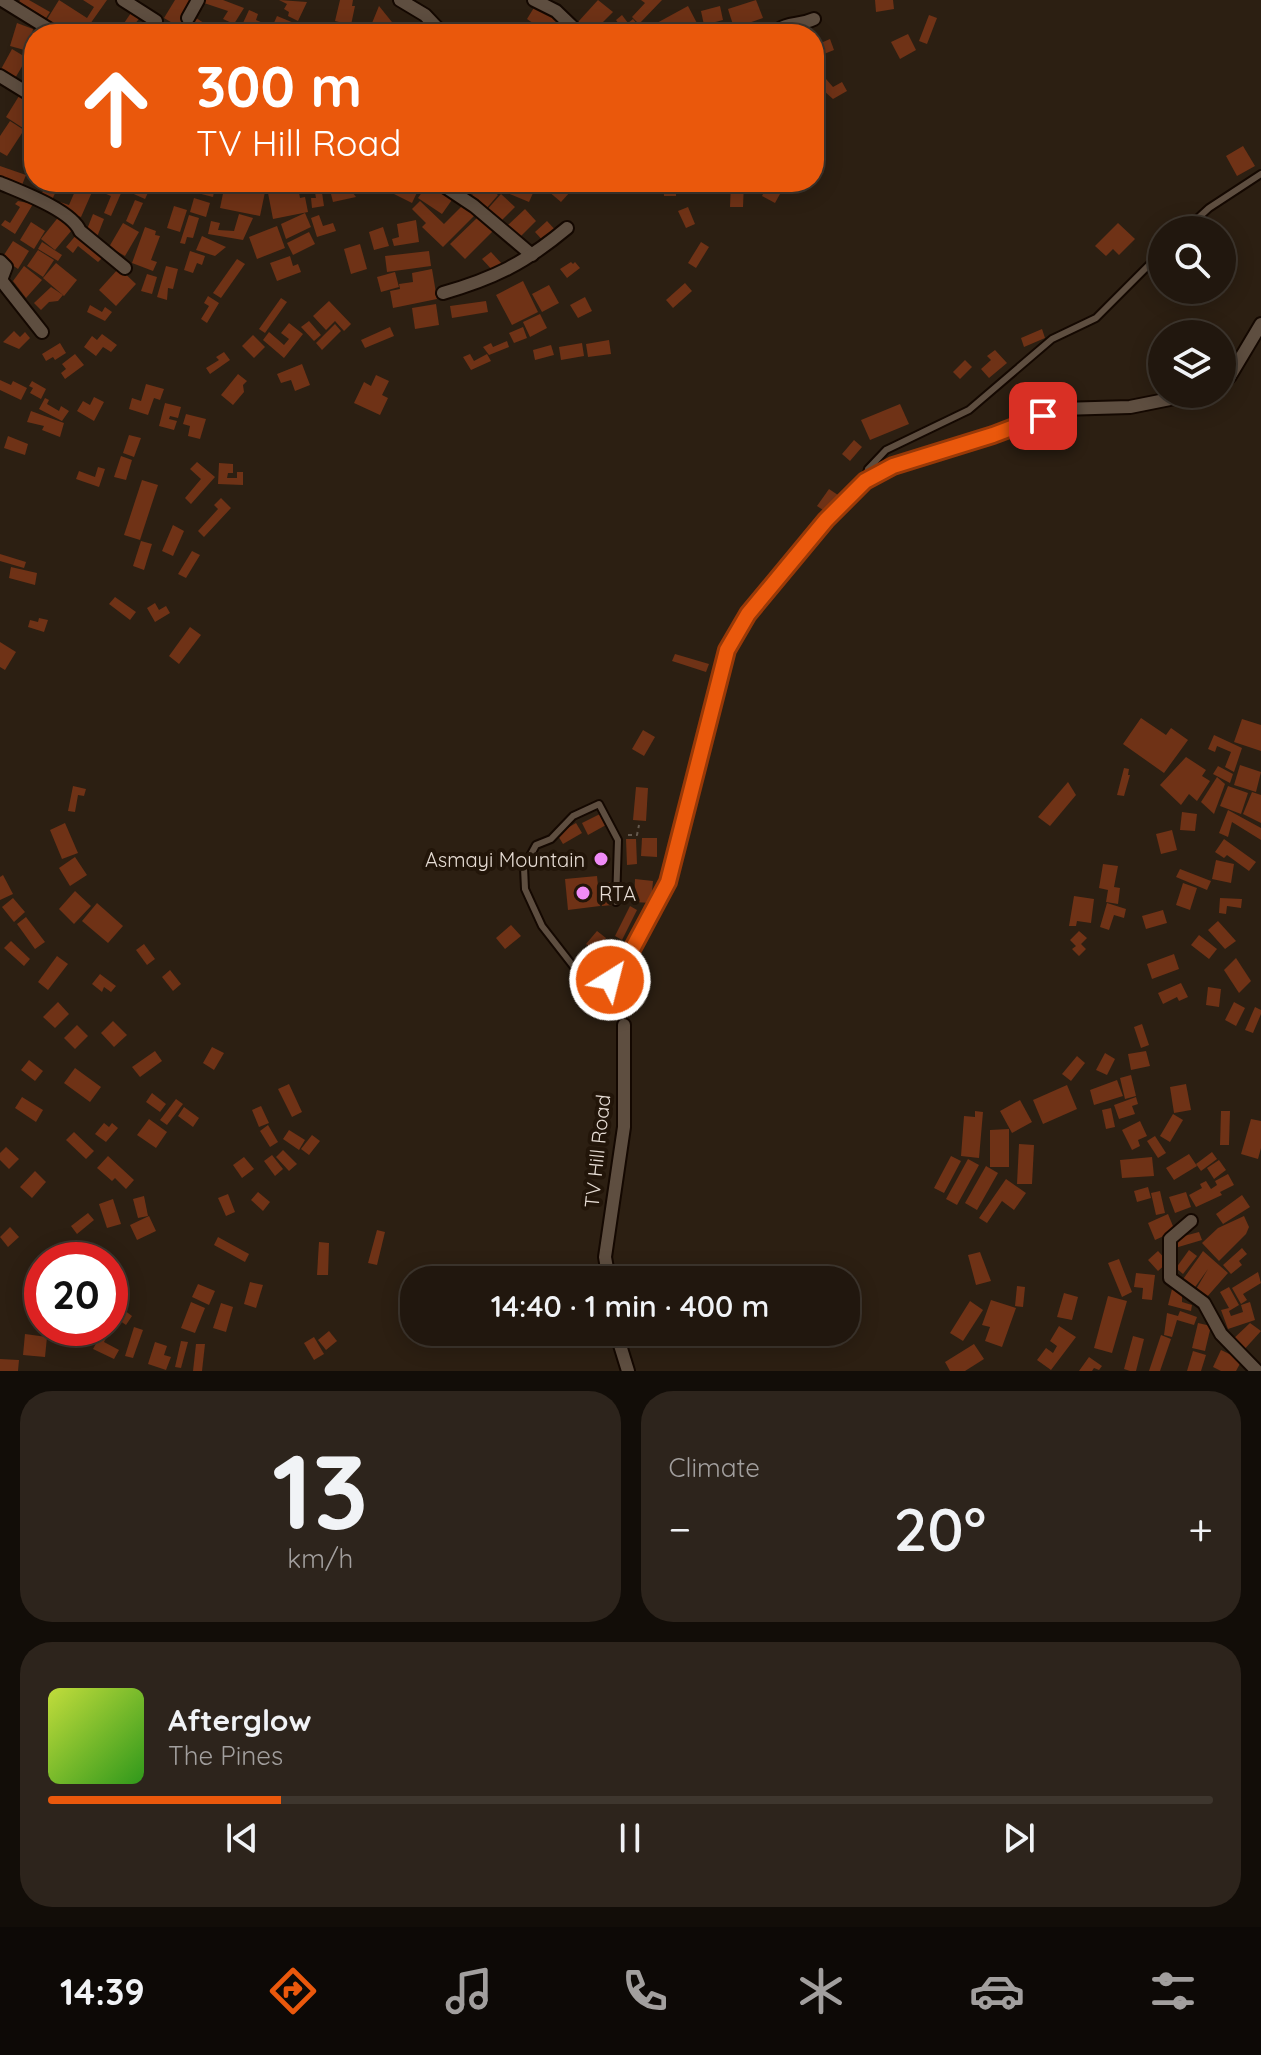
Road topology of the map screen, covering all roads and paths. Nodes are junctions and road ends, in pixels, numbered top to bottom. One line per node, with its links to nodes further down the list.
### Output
1 (2, 0): 11 (street)
2 (123, 0): 10 (street)
3 (198, 0): 8 (street)
4 (400, 0): 7 (street)
5 (422, 0): 7 (street)
6 (534, 0): 13 (street)
7 (425, 15): 12 (street)
8 (188, 18)
9 (814, 19): 14 (street)
10 (156, 21)
11 (41, 24)
12 (434, 24)
13 (570, 24)
14 (785, 24)
15 (0, 76): 16 (street)
16 (24, 91)
17 (1261, 174): 20 (lane)
18 (0, 183): 25 (street)
19 (453, 192): 22 (street)
20 (1200, 216)
21 (567, 228): 22 (street)
22 (532, 255): 26 (street)
23 (0, 261): 28 (street)
24 (1148, 266): 31 (lane)
25 (125, 268)
26 (443, 293)
27 (1261, 324): 29 (street)
28 (42, 332)
29 (1236, 366)
30 (1148, 403): 31 (street)
31 (865, 481): 35 (lane)
32 (639, 825): 33 (path)
33 (622, 835)
34 (616, 902): 35 (lane)
35 (610, 980): 36 (path)
36 (624, 1025): 38 (street, TV Hill Road)
37 (1191, 1221): 41 (street)
38 (607, 1266)
39 (620, 1346): 40 (street)
40 (628, 1371)
41 (1257, 1371)

